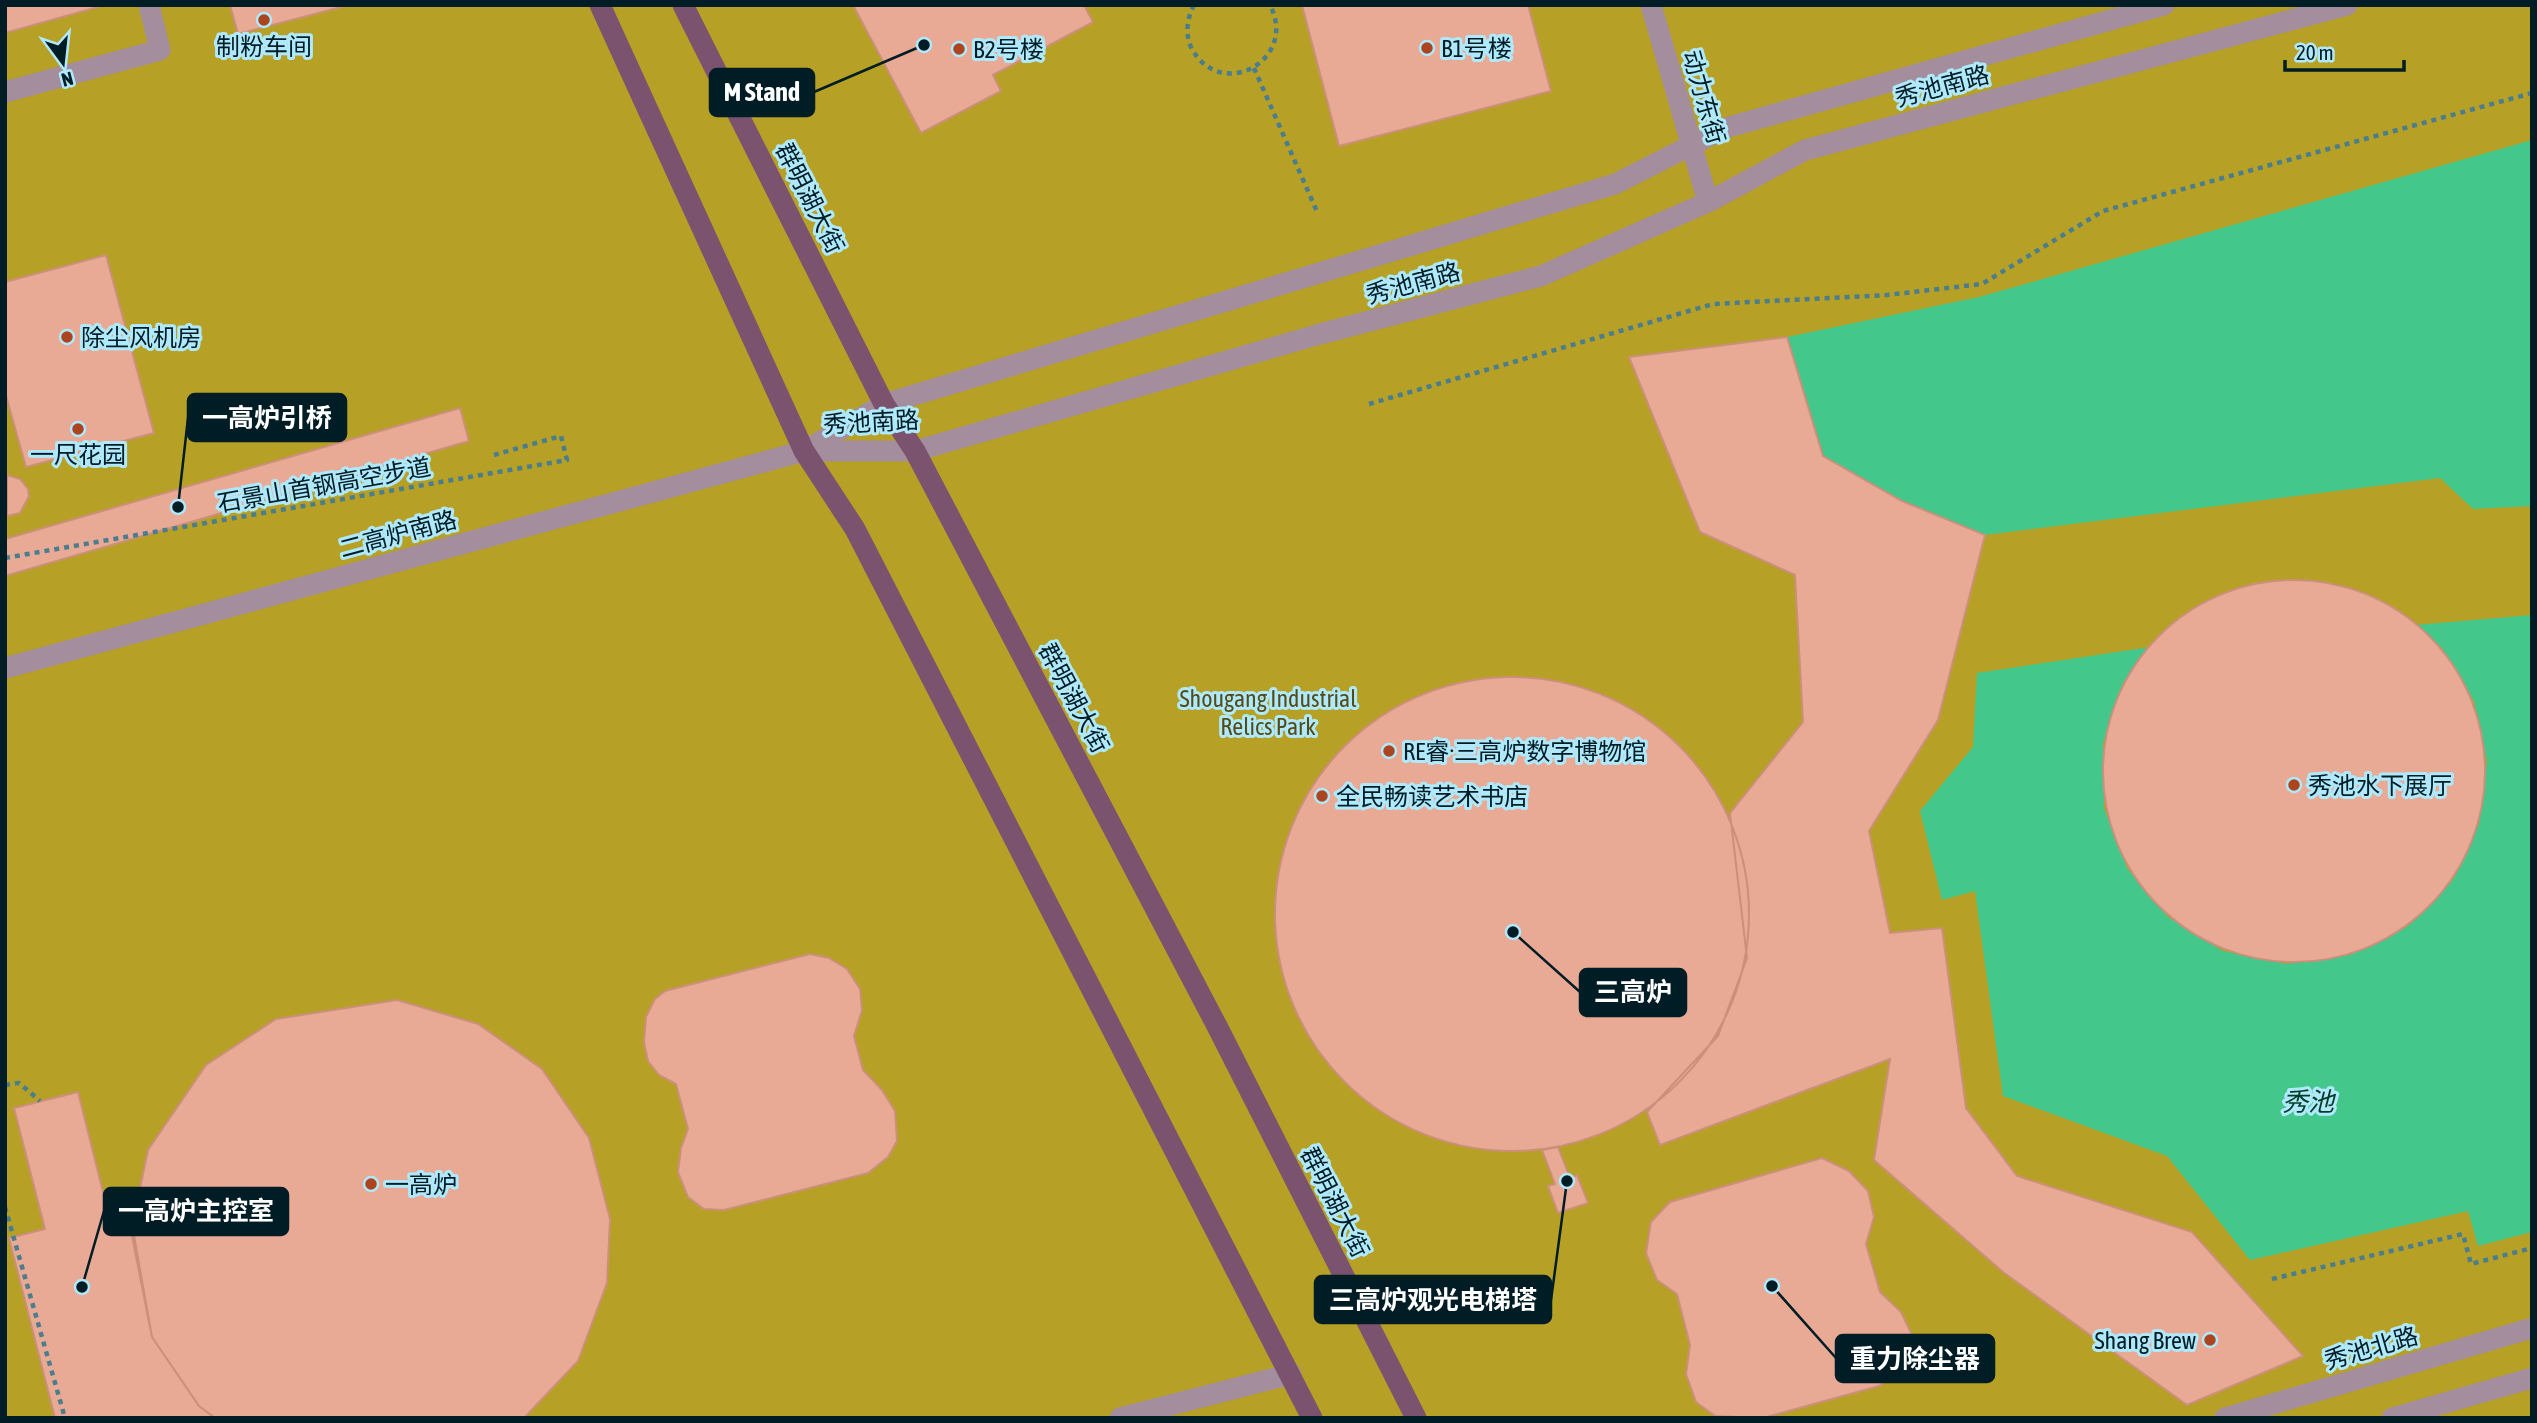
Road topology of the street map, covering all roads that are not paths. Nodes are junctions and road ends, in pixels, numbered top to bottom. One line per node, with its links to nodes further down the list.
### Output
1 (149, 5): 7 (street)
2 (600, 5): 11 (main road)
3 (683, 5): 10 (main road, 群明湖大街)
4 (1651, 5): 8 (street, 动力东街)
5 (2164, 5): 8 (street, 秀池南路)
6 (2347, 5): 9 (street, 秀池南路)
7 (5, 92)
8 (1690, 145): 9 (street, 动力东街); 10 (street, 秀池南路)
9 (1708, 202): 12 (street, 秀池南路)
10 (884, 404): 11 (street, 秀池南路); 12 (main road, 群明湖大街)
11 (804, 451): 12 (street, 秀池南路); 13 (street, 二高炉南路); 15 (main road)
12 (915, 451): 19 (main road, 群明湖大街)
13 (5, 668)
14 (2532, 1328): 20 (street, 秀池北路)
15 (1291, 1374): 17 (street); 18 (main road)
16 (2532, 1378): 21 (street)
17 (1120, 1418)
18 (1312, 1418)
19 (1416, 1418)
20 (2225, 1418)
21 (2392, 1418)

